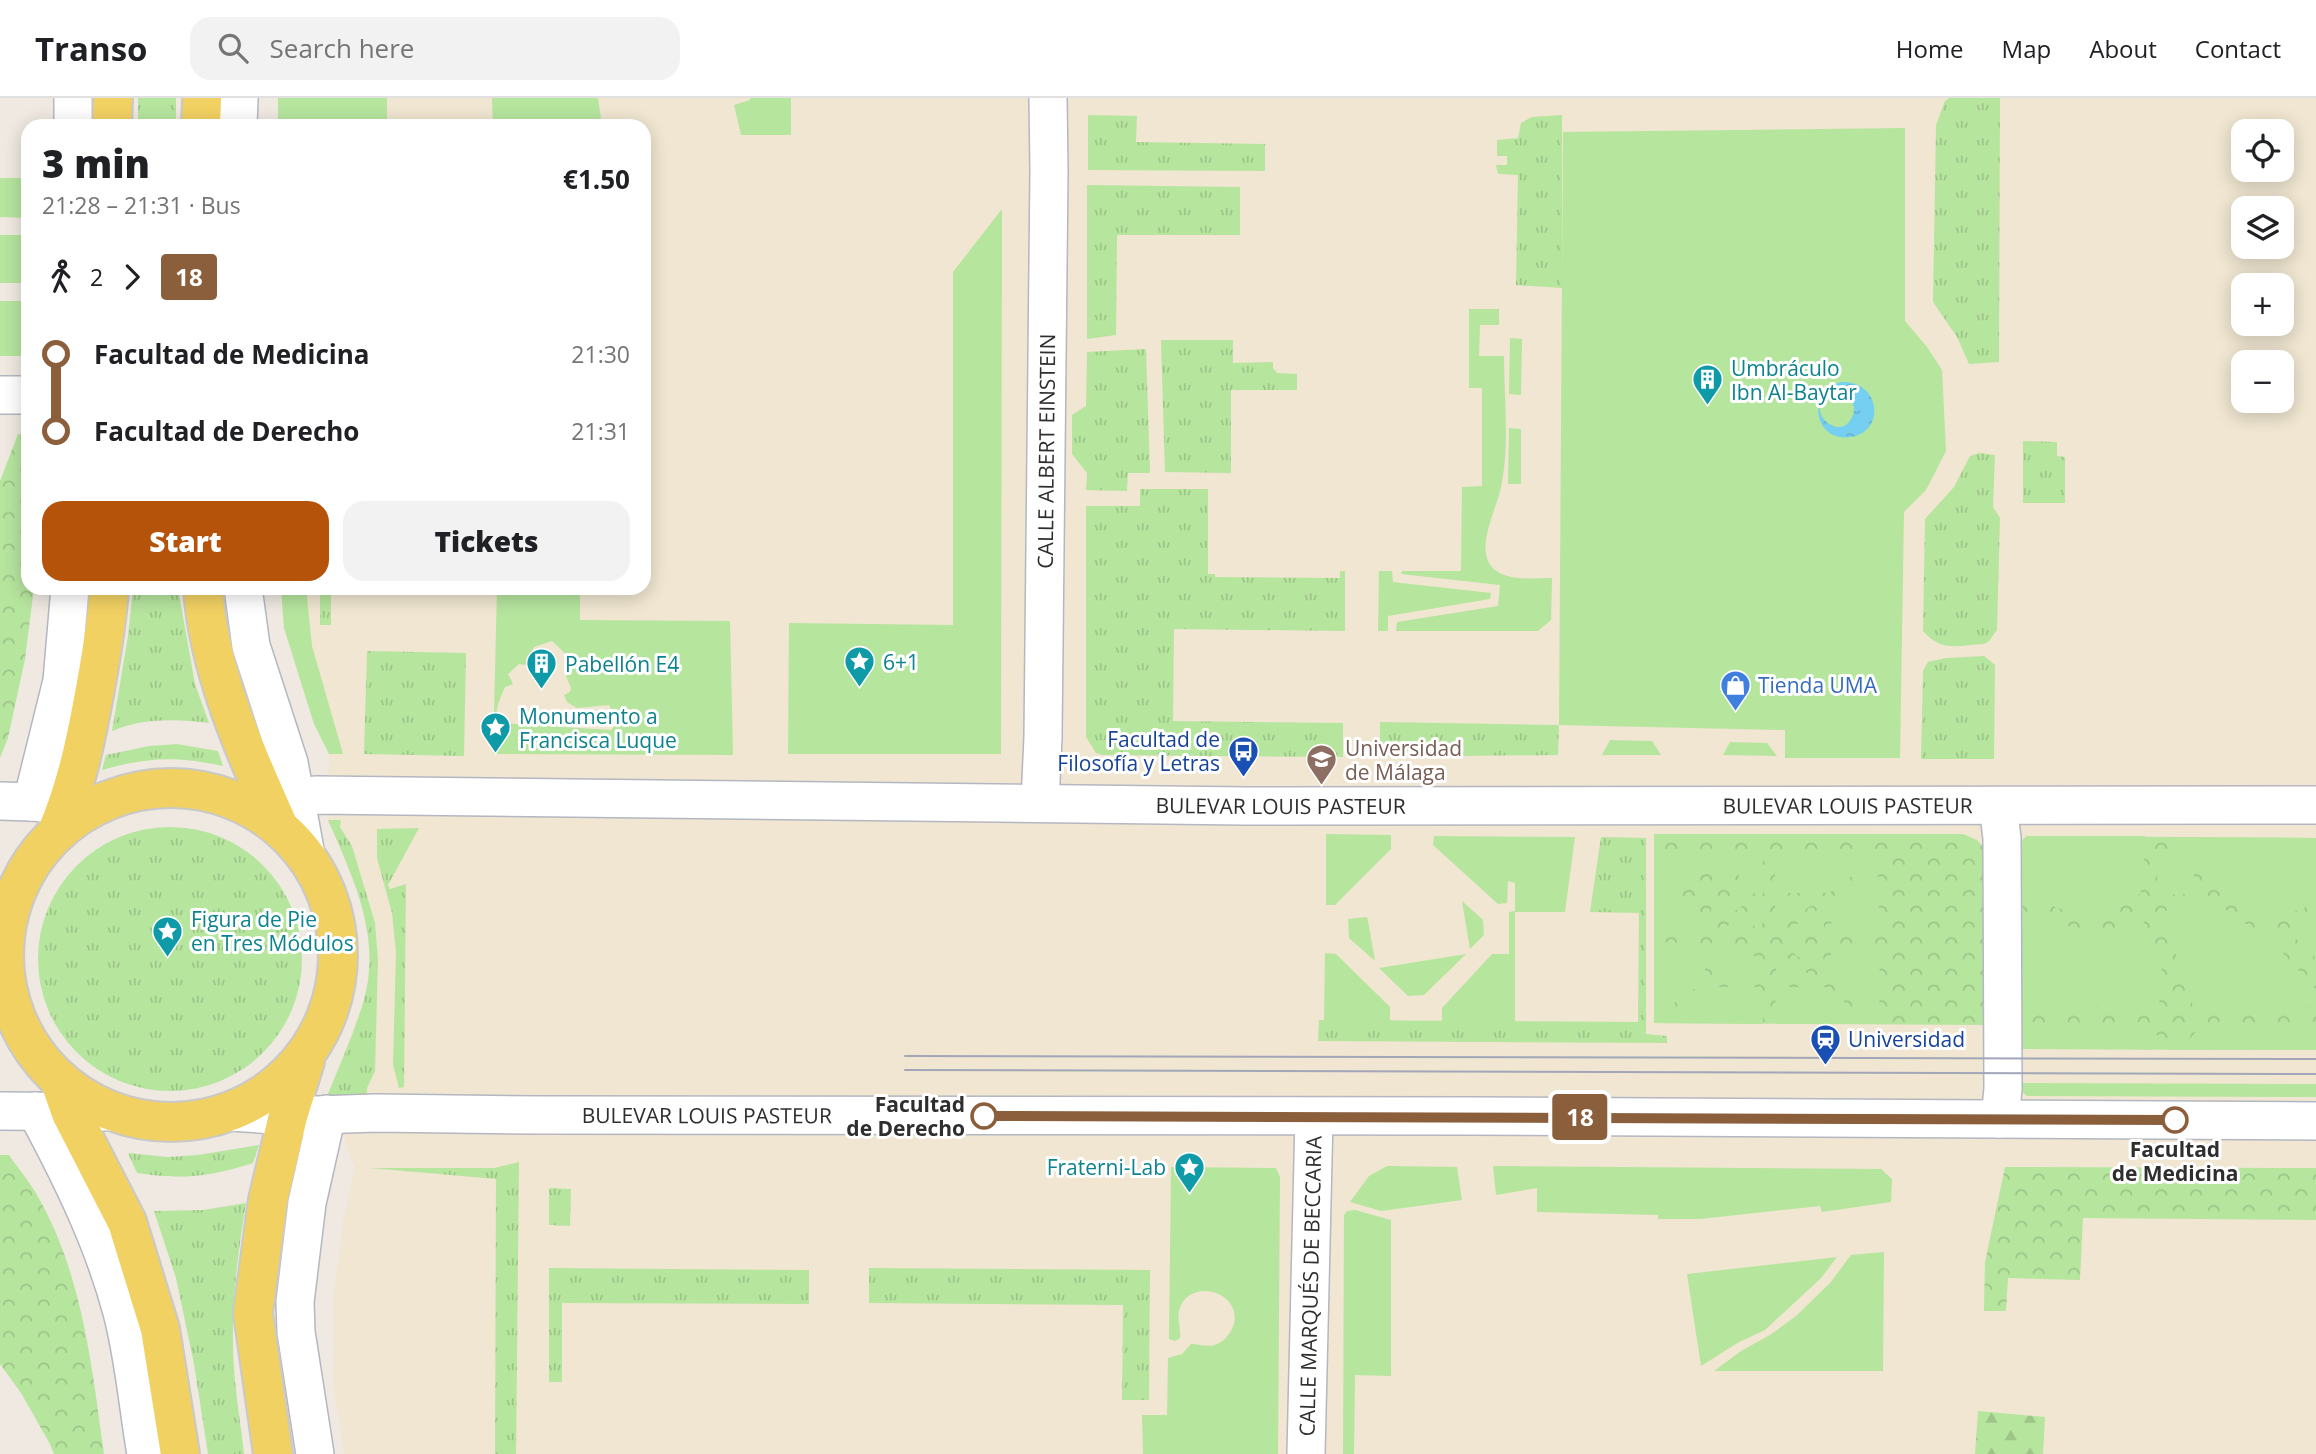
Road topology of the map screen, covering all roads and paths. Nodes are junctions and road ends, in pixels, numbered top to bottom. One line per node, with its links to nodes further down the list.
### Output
1 (73, 98): 6 (street)
2 (113, 98): 7 (main road)
3 (202, 98): 8 (main road)
4 (239, 98): 9 (street)
5 (1048, 98): 16 (street, CALLE ALBERT EINSTEIN)
6 (73, 119)
7 (113, 119)
8 (201, 119)
9 (238, 119)
10 (0, 395): 11 (street)
11 (21, 395)
12 (69, 595): 20 (street)
13 (109, 595): 20 (main road)
14 (204, 595): 19 (main road)
15 (244, 595): 19 (street)
16 (1040, 803): 18 (street, BULEVAR LOUIS PASTEUR); 19 (street, BULEVAR LOUIS PASTEUR)
17 (2316, 805): 18 (street, BULEVAR LOUIS PASTEUR)
18 (1998, 806): 28 (street)
19 (272, 807): 20 (main road); 21 (main road)
20 (49, 811): 22 (main road)
21 (307, 1055): 24 (main road); 26 (main road)
22 (56, 1101): 23 (street); 24 (main road); 30 (street); 31 (main road)
23 (0, 1111)
24 (231, 1112): 26 (street, BULEVAR LOUIS PASTEUR)
25 (327, 1114): 26 (street, BULEVAR LOUIS PASTEUR); 27 (street, BULEVAR LOUIS PASTEUR); 33 (street)
26 (288, 1116): 32 (main road)
27 (1314, 1117): 28 (street, BULEVAR LOUIS PASTEUR); 34 (street, CALLE MARQUÉS DE BECCARIA)
28 (2000, 1119): 29 (street, BULEVAR LOUIS PASTEUR)
29 (2316, 1121)
30 (146, 1454)
31 (180, 1454)
32 (273, 1454)
33 (315, 1454)
34 (1306, 1454)

